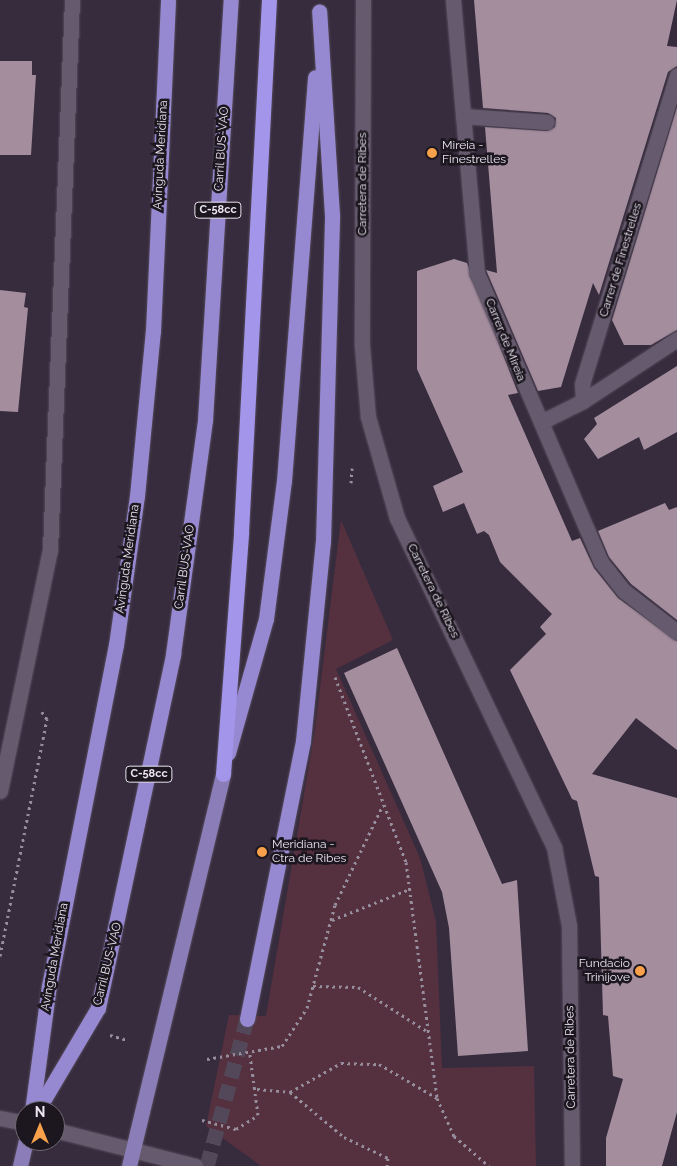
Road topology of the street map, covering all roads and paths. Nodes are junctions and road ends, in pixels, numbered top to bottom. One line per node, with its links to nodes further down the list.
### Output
1 (72, 0): 18 (street)
2 (168, 0): 35 (highway, Avinguda Meridiana)
3 (231, 0): 36 (highway, Carril BUS-VAO / C-58cc)
4 (269, 0): 19 (highway)
5 (363, 0): 48 (street, Carretera de Ribes)
6 (453, 0): 9 (street, Carrer de Mireia)
7 (319, 6): 19 (highway); 26 (highway)
8 (677, 75): 12 (street, Carrer de Finestrelles)
9 (462, 116): 10 (street); 13 (street, Carrer de Mireia)
10 (547, 122)
11 (677, 340): 12 (street)
12 (583, 401): 13 (street)
13 (541, 422): 16 (street, Carrer de Mireia)
14 (352, 468): 15 (path)
15 (351, 487)
16 (677, 632)
17 (332, 669): 21 (path)
18 (22, 685): 20 (street); 24 (path)
19 (223, 774): 41 (main road)
20 (0, 791)
21 (383, 805): 22 (path); 23 (path)
22 (410, 889): 23 (path); 27 (path)
23 (331, 920): 25 (path)
24 (0, 956)
25 (313, 986): 27 (path); 30 (path)
26 (248, 1019)
27 (428, 1032): 34 (path)
28 (110, 1035): 29 (path)
29 (128, 1040)
30 (250, 1055): 31 (path); 32 (path)
31 (207, 1059)
32 (257, 1089): 33 (path); 38 (path)
33 (290, 1092): 34 (path); 46 (path)
34 (437, 1098): 47 (path)
35 (33, 1101)
36 (44, 1101)
37 (0, 1118): 39 (street)
38 (202, 1120)
39 (15, 1122)
40 (65, 1132): 41 (street)
41 (133, 1149): 44 (main road); 45 (street)
42 (24, 1151): 43 (main road)
43 (20, 1166)
44 (129, 1166)
45 (196, 1166)
46 (387, 1166)
47 (489, 1166)
48 (572, 1166)

